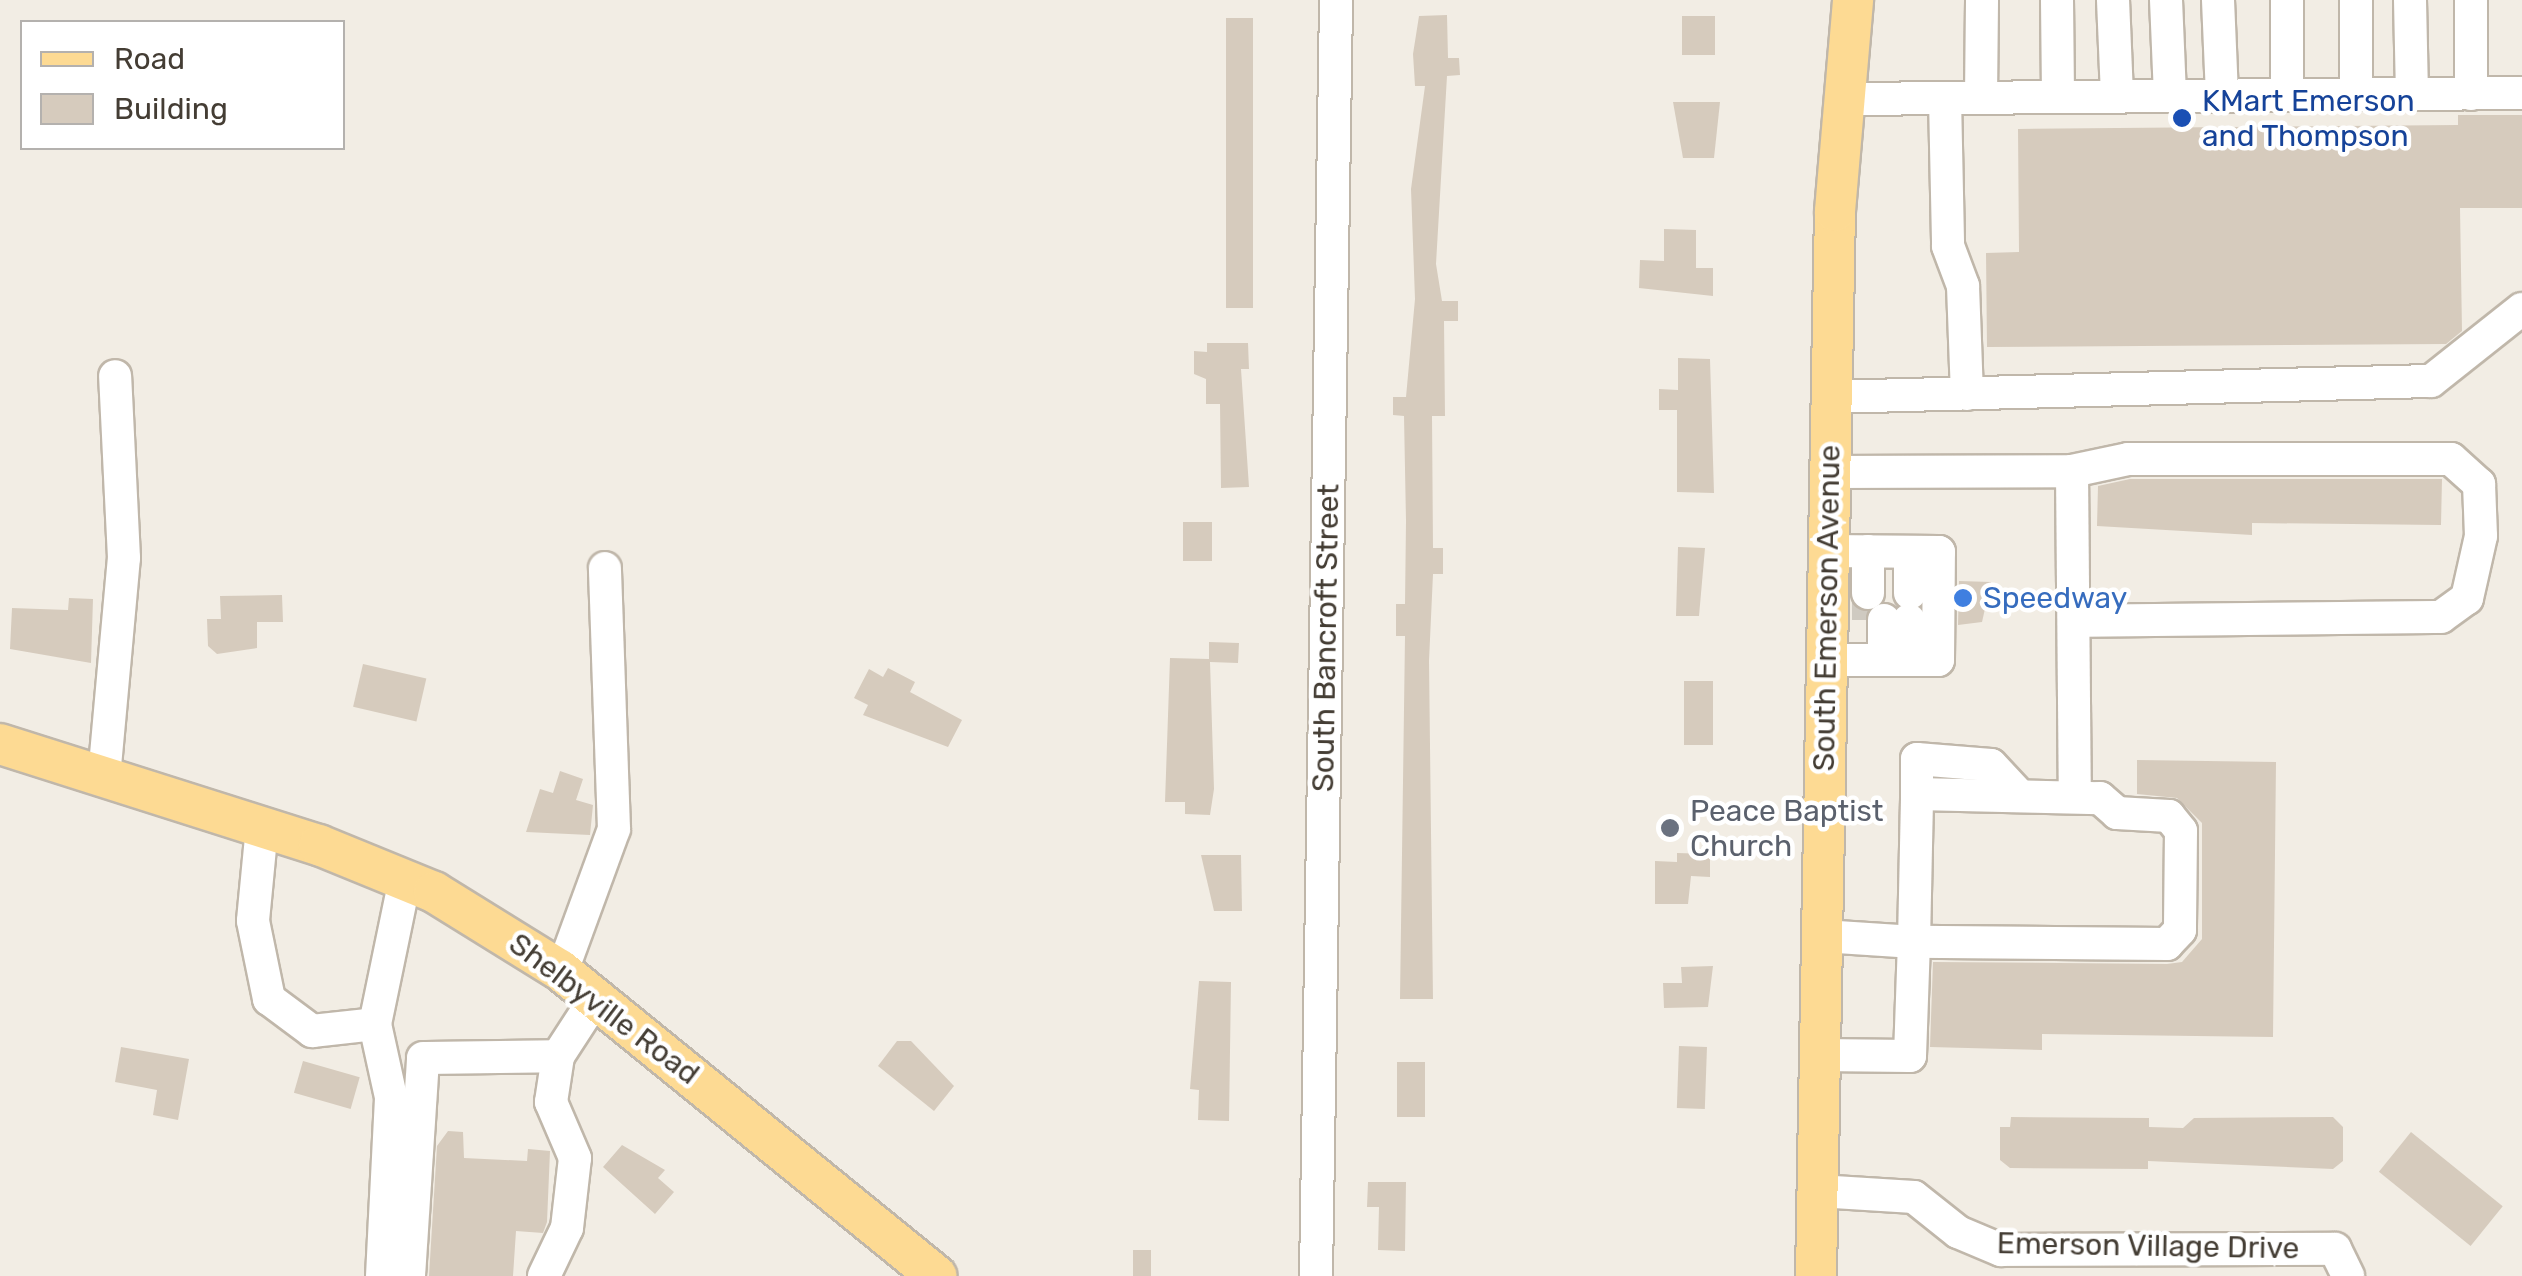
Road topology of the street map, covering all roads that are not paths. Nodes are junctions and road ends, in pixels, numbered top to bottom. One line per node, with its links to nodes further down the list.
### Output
1 (1336, 0): 54 (street, South Bancroft Street)
2 (1854, 0): 23 (main road, South Emerson Avenue)
3 (1982, 0): 22 (street)
4 (2057, 0): 19 (street)
5 (2112, 0): 20 (street)
6 (2166, 0): 18 (street)
7 (2218, 0): 12 (street)
8 (2288, 0): 13 (street)
9 (2356, 0): 14 (street)
10 (2410, 0): 15 (street)
11 (2471, 0): 16 (street)
12 (2222, 94): 13 (street); 18 (street)
13 (2287, 94): 14 (street)
14 (2356, 94): 15 (street)
15 (2412, 94): 16 (street)
16 (2471, 94): 17 (street)
17 (2522, 94)
18 (2170, 95): 20 (street)
19 (2058, 96): 20 (street); 22 (street)
20 (2117, 96)
21 (1945, 98): 22 (street); 23 (street); 26 (street)
22 (1982, 98)
23 (1845, 99): 27 (main road, South Emerson Avenue)
24 (2522, 309): 26 (street)
25 (115, 376): 37 (street)
26 (1967, 394): 27 (street)
27 (1831, 397): 28 (main road, South Emerson Avenue)
28 (1830, 472): 29 (street); 30 (main road, South Emerson Avenue)
29 (2072, 472): 33 (street); 33 (street)
30 (1828, 551): 31 (street); 34 (main road, South Emerson Avenue)
31 (1888, 552): 35 (street); 35 (street)
32 (605, 568): 43 (street)
33 (2078, 621): 38 (street)
34 (1826, 660): 35 (street); 41 (main road, South Emerson Avenue)
35 (1887, 660)
36 (0, 744): 37 (main road, Shelbyville Road)
37 (104, 777): 39 (main road, Shelbyville Road)
38 (2075, 797): 42 (street); 42 (street)
39 (262, 827): 40 (main road, Shelbyville Road); 45 (street)
40 (405, 879): 43 (main road, Shelbyville Road); 45 (street)
41 (1822, 936): 42 (street); 46 (main road, South Emerson Avenue)
42 (1914, 942): 46 (street)
43 (562, 971): 44 (main road, Shelbyville Road)
44 (595, 999): 47 (street); 53 (main road, Shelbyville Road)
45 (375, 1024): 50 (street)
46 (1820, 1055): 48 (main road, South Emerson Avenue)
47 (558, 1056): 51 (street); 52 (street)
48 (1818, 1191): 49 (street, Emerson Village Drive); 55 (main road, South Emerson Avenue)
49 (2315, 1262): 56 (street, Emerson Village Drive)
50 (382, 1276)
51 (409, 1276)
52 (544, 1276)
53 (936, 1276)
54 (1316, 1276)
55 (1816, 1276)
56 (2348, 1276)

